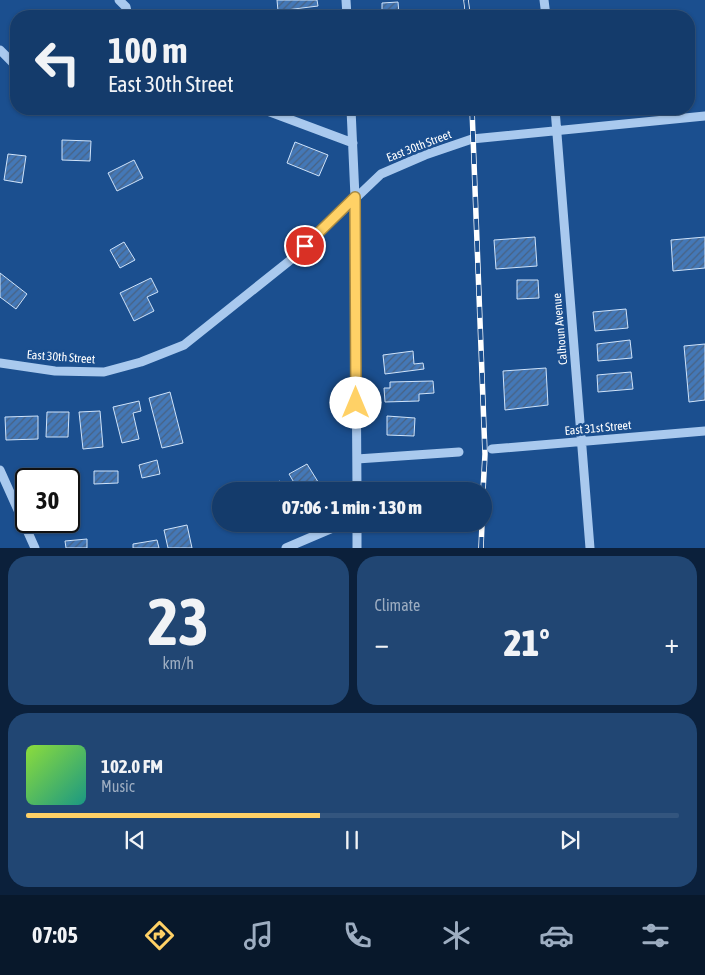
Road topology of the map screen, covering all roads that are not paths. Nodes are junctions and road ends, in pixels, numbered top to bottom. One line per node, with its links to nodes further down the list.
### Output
1 (119, 0): 2 (street)
2 (127, 10)
3 (0, 50): 4 (street)
4 (10, 60)
5 (278, 115): 10 (street)
6 (351, 115): 10 (street)
7 (556, 115): 9 (street, Calhoun Avenue)
8 (705, 116): 9 (street, East 30th Street)
9 (557, 130): 11 (street, East 30th Street); 14 (street, Calhoun Avenue)
10 (353, 143): 11 (street)
11 (355, 197): 12 (street, East 30th Street); 17 (street)
12 (0, 363)
13 (705, 431): 14 (street, East 31st Street)
14 (582, 443): 15 (street, East 31st Street); 25 (street, Calhoun Avenue)
15 (492, 449)
16 (459, 452): 17 (street)
17 (357, 459): 19 (street)
18 (0, 470): 22 (street)
19 (357, 482)
20 (322, 532): 23 (street)
21 (357, 532): 24 (street)
22 (35, 548)
23 (286, 548)
24 (357, 548)
25 (590, 548)

